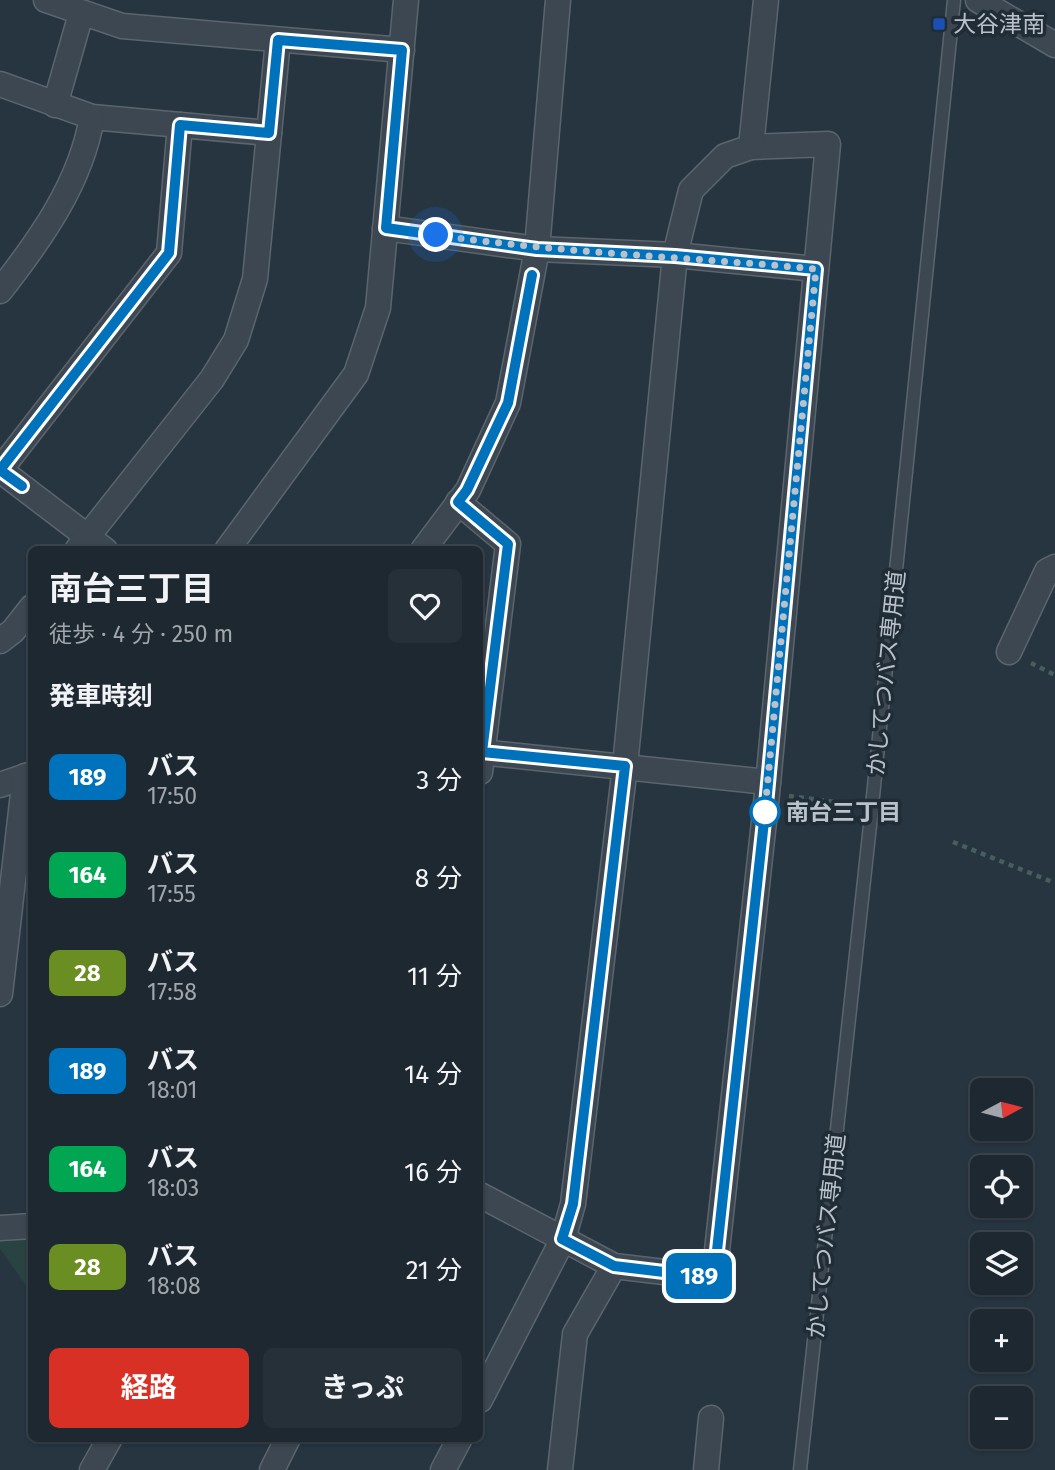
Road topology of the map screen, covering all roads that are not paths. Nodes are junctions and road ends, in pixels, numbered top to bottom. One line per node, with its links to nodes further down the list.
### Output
1 (46, 0): 7 (street)
2 (406, 0): 10 (street)
3 (558, 0): 18 (street)
4 (766, 0): 16 (street)
5 (954, 0): 53 (lane, かしてつバス専用道)
6 (978, 0): 9 (street)
7 (80, 14): 8 (street); 12 (street)
8 (278, 40): 10 (street); 15 (street)
9 (1055, 45)
10 (402, 50): 17 (street)
11 (5, 94): 12 (street)
12 (55, 105): 13 (street)
13 (92, 117): 14 (street); 21 (street)
14 (180, 125): 15 (street); 22 (street)
15 (269, 133): 24 (street)
16 (751, 147): 19 (street); 20 (street)
17 (386, 228): 18 (street); 25 (street)
18 (537, 249): 19 (street); 23 (street)
19 (675, 256): 20 (street); 33 (street)
20 (816, 269): 36 (street)
21 (0, 291)
22 (0, 470): 24 (street)
23 (458, 502): 26 (street); 31 (street)
24 (90, 545)
25 (230, 546)
26 (426, 546)
27 (1055, 567): 30 (street)
28 (28, 612): 29 (street)
29 (0, 641)
30 (1009, 652)
31 (483, 736)
32 (483, 759): 33 (street)
33 (625, 766): 36 (street); 41 (street)
34 (28, 775): 35 (street); 37 (street)
35 (0, 785)
36 (768, 788): 42 (street)
37 (0, 994)
38 (483, 1197): 41 (street)
39 (28, 1226): 40 (street)
40 (0, 1228)
41 (562, 1239): 42 (street); 43 (street)
42 (614, 1266): 51 (street)
43 (483, 1394)
44 (711, 1418): 52 (street)
45 (108, 1442): 48 (street)
46 (286, 1442): 49 (street)
47 (458, 1442): 50 (street)
48 (92, 1470)
49 (272, 1470)
50 (443, 1470)
51 (560, 1470)
52 (706, 1470)
53 (800, 1470)

